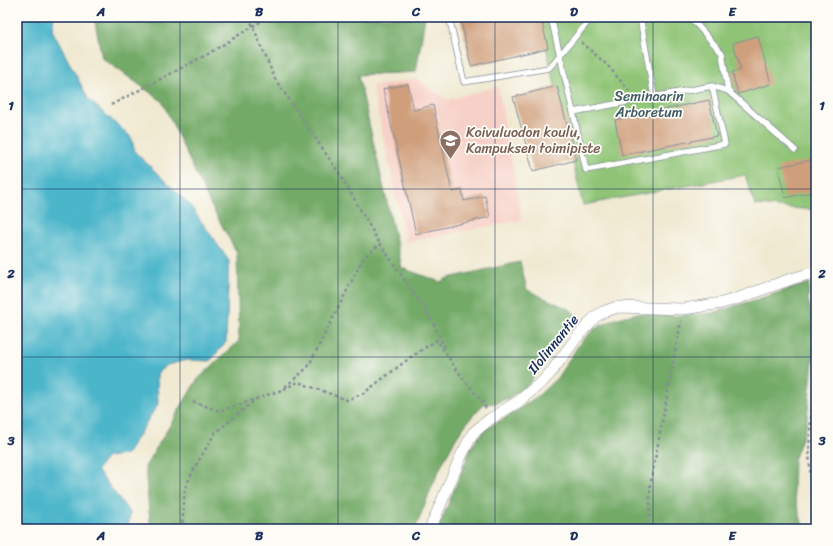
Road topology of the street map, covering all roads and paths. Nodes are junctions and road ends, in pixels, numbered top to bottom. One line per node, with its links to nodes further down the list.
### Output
1 (249, 17): 8 (path)
2 (268, 17): 8 (path)
3 (449, 17): 10 (lane)
4 (551, 17): 10 (lane)
5 (592, 17): 9 (lane)
6 (640, 17): 13 (lane)
7 (690, 17): 12 (lane)
8 (253, 27): 15 (path); 18 (path)
9 (575, 37): 10 (lane); 14 (path)
10 (560, 55): 16 (lane)
11 (712, 86): 12 (lane); 13 (lane); 16 (lane)
12 (728, 91): 17 (lane)
13 (654, 96): 14 (lane)
14 (636, 100): 16 (lane)
15 (111, 106)
16 (573, 112)
17 (795, 150)
18 (380, 244): 21 (path); 23 (path)
19 (816, 272): 20 (street, Ilolinnantie)
20 (683, 308): 26 (street, Ilolinnantie); 32 (path)
21 (448, 354): 23 (path); 26 (path)
22 (816, 374): 28 (path)
23 (282, 390): 24 (path)
24 (258, 398): 25 (path); 30 (path)
25 (193, 402)
26 (490, 419): 31 (street, Ilolinnantie)
27 (816, 479): 28 (path)
28 (811, 480): 29 (path)
29 (816, 503)
30 (182, 529)
31 (430, 529)
32 (647, 529)

